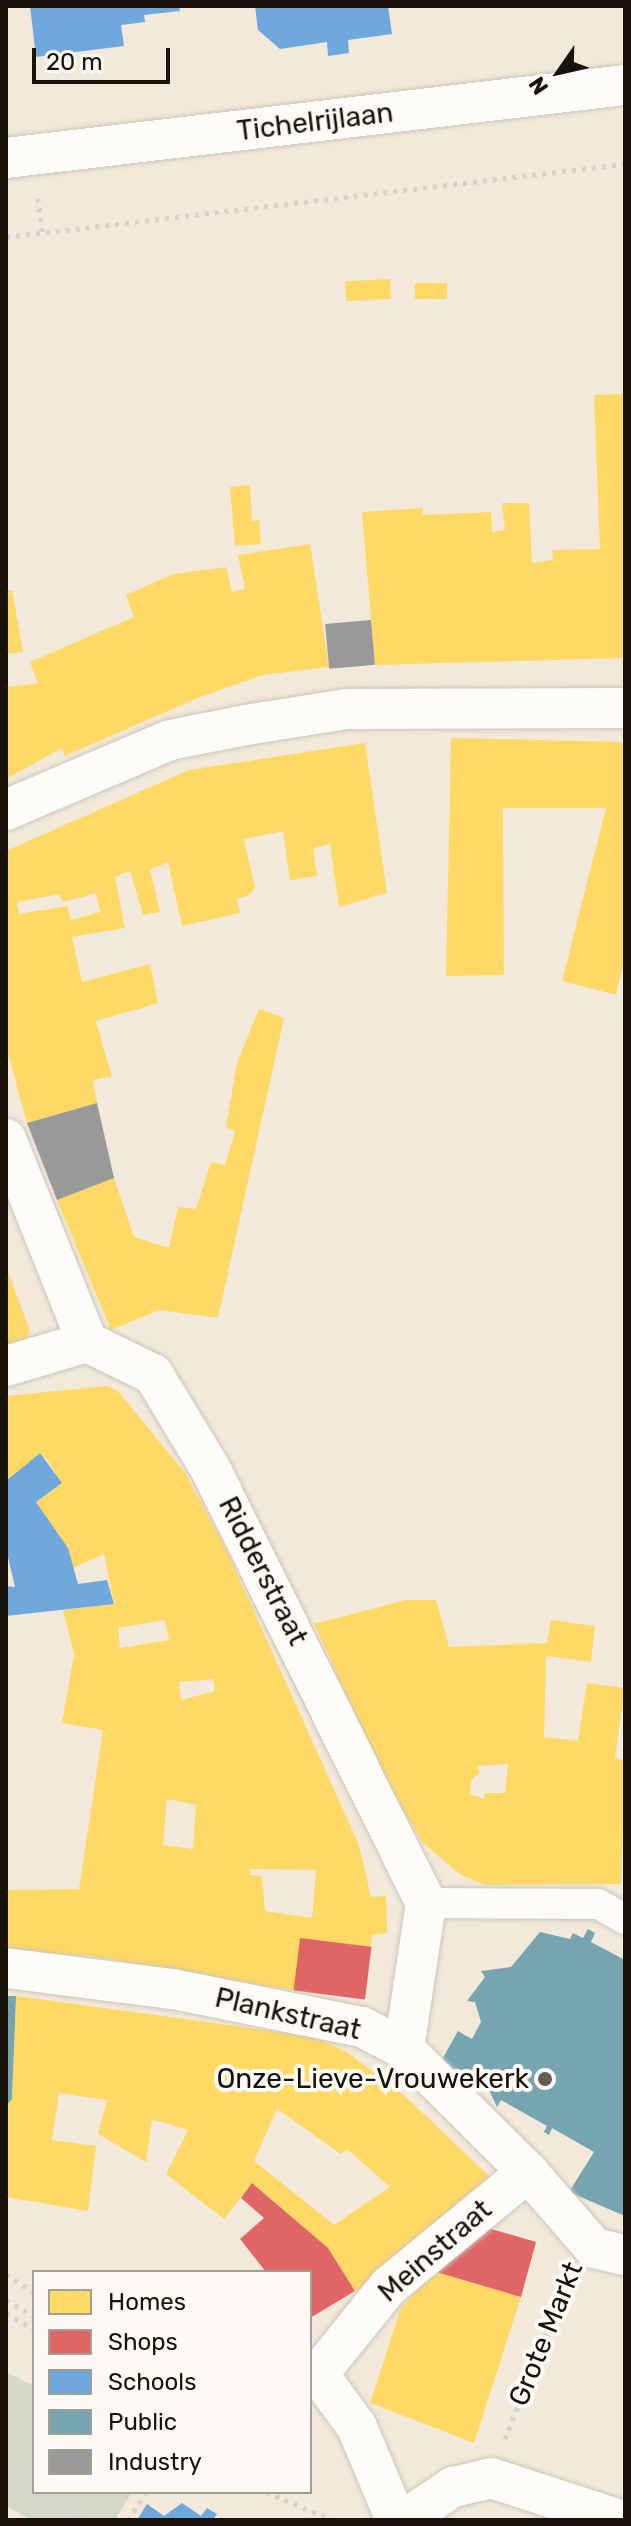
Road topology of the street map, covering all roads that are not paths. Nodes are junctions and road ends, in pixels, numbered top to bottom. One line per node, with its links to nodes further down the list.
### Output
1 (625, 85): 2 (street, Tichelrijlaan)
2 (6, 158)
3 (625, 708): 4 (street)
4 (6, 810)
5 (6, 1139): 6 (street)
6 (87, 1342): 7 (street); 8 (street, Ridderstraat)
7 (6, 1366)
8 (426, 1903): 9 (street); 11 (street)
9 (625, 1919)
10 (6, 1968): 11 (street, Plankstraat)
11 (404, 2049): 12 (street, Plankstraat)
12 (528, 2172): 13 (street, Plankstraat); 16 (street, Meinstraat)
13 (585, 2235): 14 (street, Grote Markt)
14 (625, 2255)
15 (417, 2510): 17 (street)
16 (396, 2520)
17 (620, 2520)

